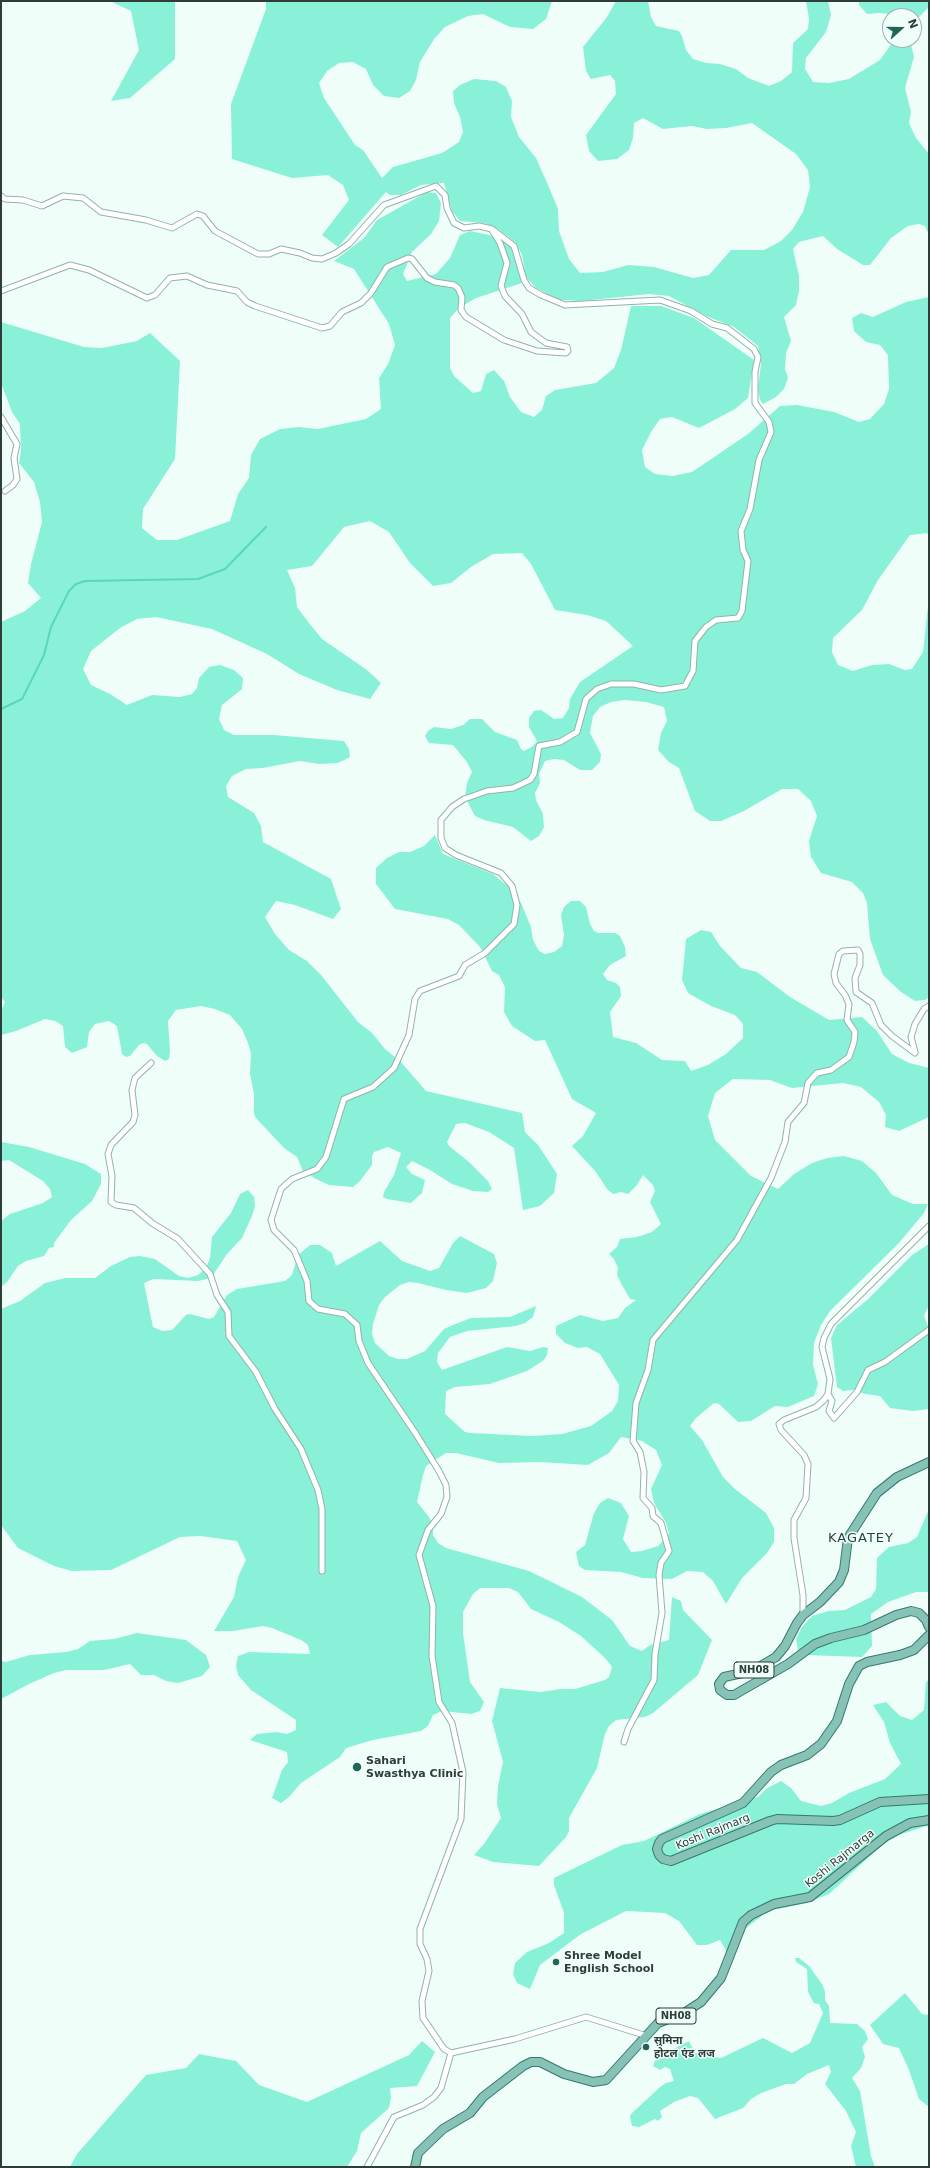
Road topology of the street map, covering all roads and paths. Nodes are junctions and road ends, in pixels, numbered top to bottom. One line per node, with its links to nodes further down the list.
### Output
1 (1, 196): 2 (street)
2 (492, 229): 3 (street); 20 (street)
3 (1, 290)
4 (1, 417): 5 (street)
5 (4, 491)
6 (929, 1006): 16 (street)
7 (150, 1062): 12 (street)
8 (929, 1226): 10 (street)
9 (929, 1330): 10 (street)
10 (828, 1394): 13 (street)
11 (929, 1462): 13 (main road, NH08)
12 (322, 1571)
13 (803, 1615): 14 (main road, NH08)
14 (929, 1627)
15 (929, 1635): 17 (main road, Koshi Rajmarg)
16 (624, 1742)
17 (929, 1799)
18 (929, 1820): 19 (main road, Koshi Rajmarga / NH08)
19 (647, 2036): 20 (street); 22 (main road, Koshi Rajmarga / NH08)
20 (451, 2053): 21 (street)
21 (367, 2167)
22 (415, 2167)

